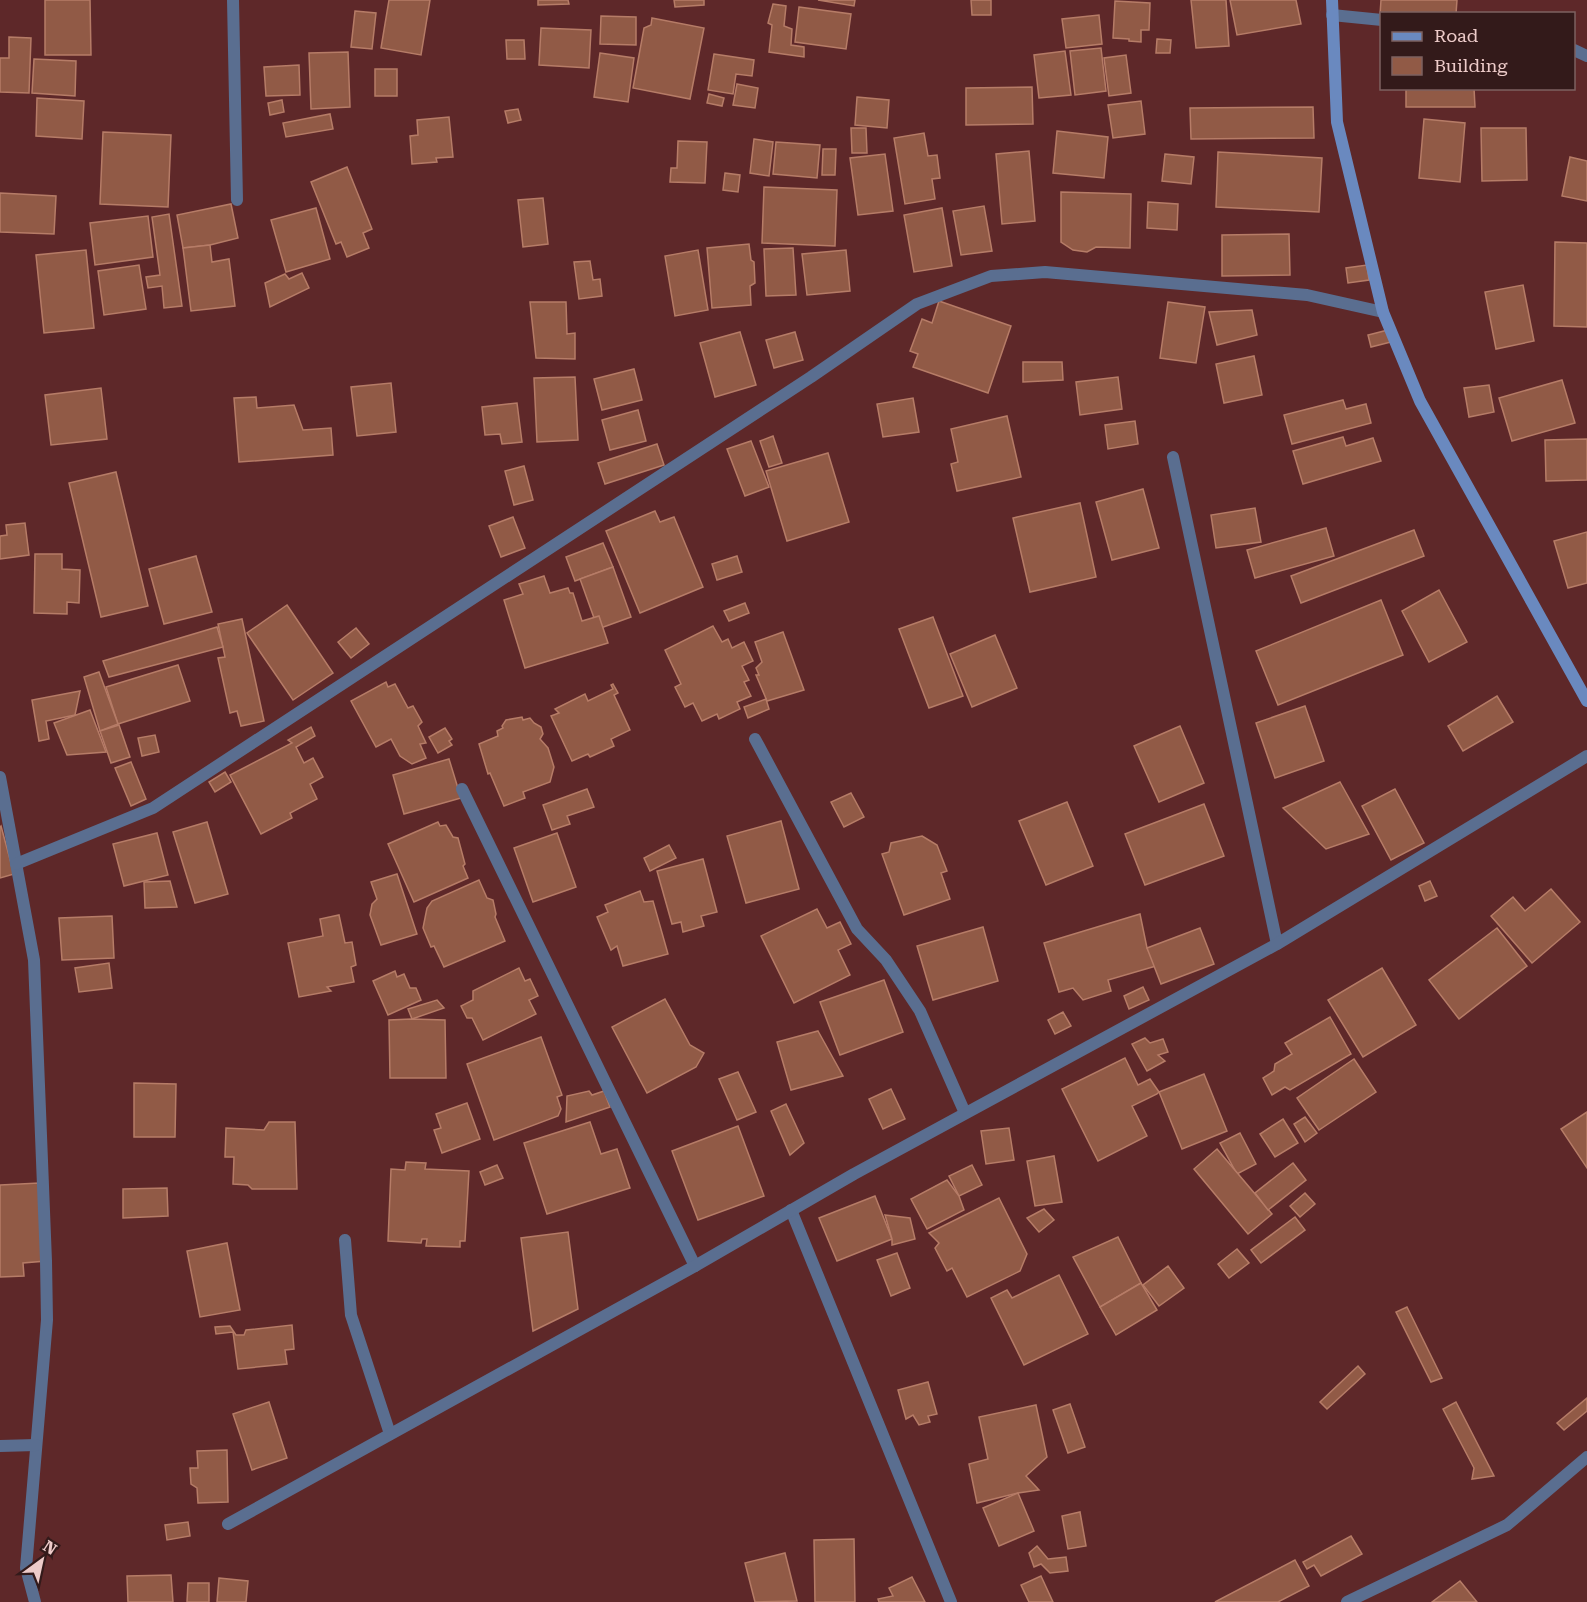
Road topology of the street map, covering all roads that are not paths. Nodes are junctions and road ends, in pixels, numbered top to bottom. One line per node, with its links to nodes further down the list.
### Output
1 (233, 0): 5 (street)
2 (1332, 0): 3 (street)
3 (1332, 15): 4 (street); 6 (street)
4 (1380, 20)
5 (237, 200)
6 (1383, 312): 8 (street); 13 (street)
7 (1173, 457): 14 (street)
8 (1587, 701)
9 (755, 739): 15 (street)
10 (1587, 756): 14 (street)
11 (0, 777): 13 (street)
12 (462, 789): 18 (street)
13 (16, 864): 20 (street)
14 (1277, 944): 15 (street)
15 (965, 1113): 16 (street)
16 (791, 1210): 18 (street); 25 (street)
17 (345, 1240): 19 (street)
18 (695, 1266): 19 (street)
19 (390, 1434): 23 (street)
20 (36, 1445): 21 (street); 24 (street)
21 (0, 1446)
22 (1587, 1457): 26 (street)
23 (228, 1524)
24 (35, 1602)
25 (951, 1602)
26 (1347, 1602)

